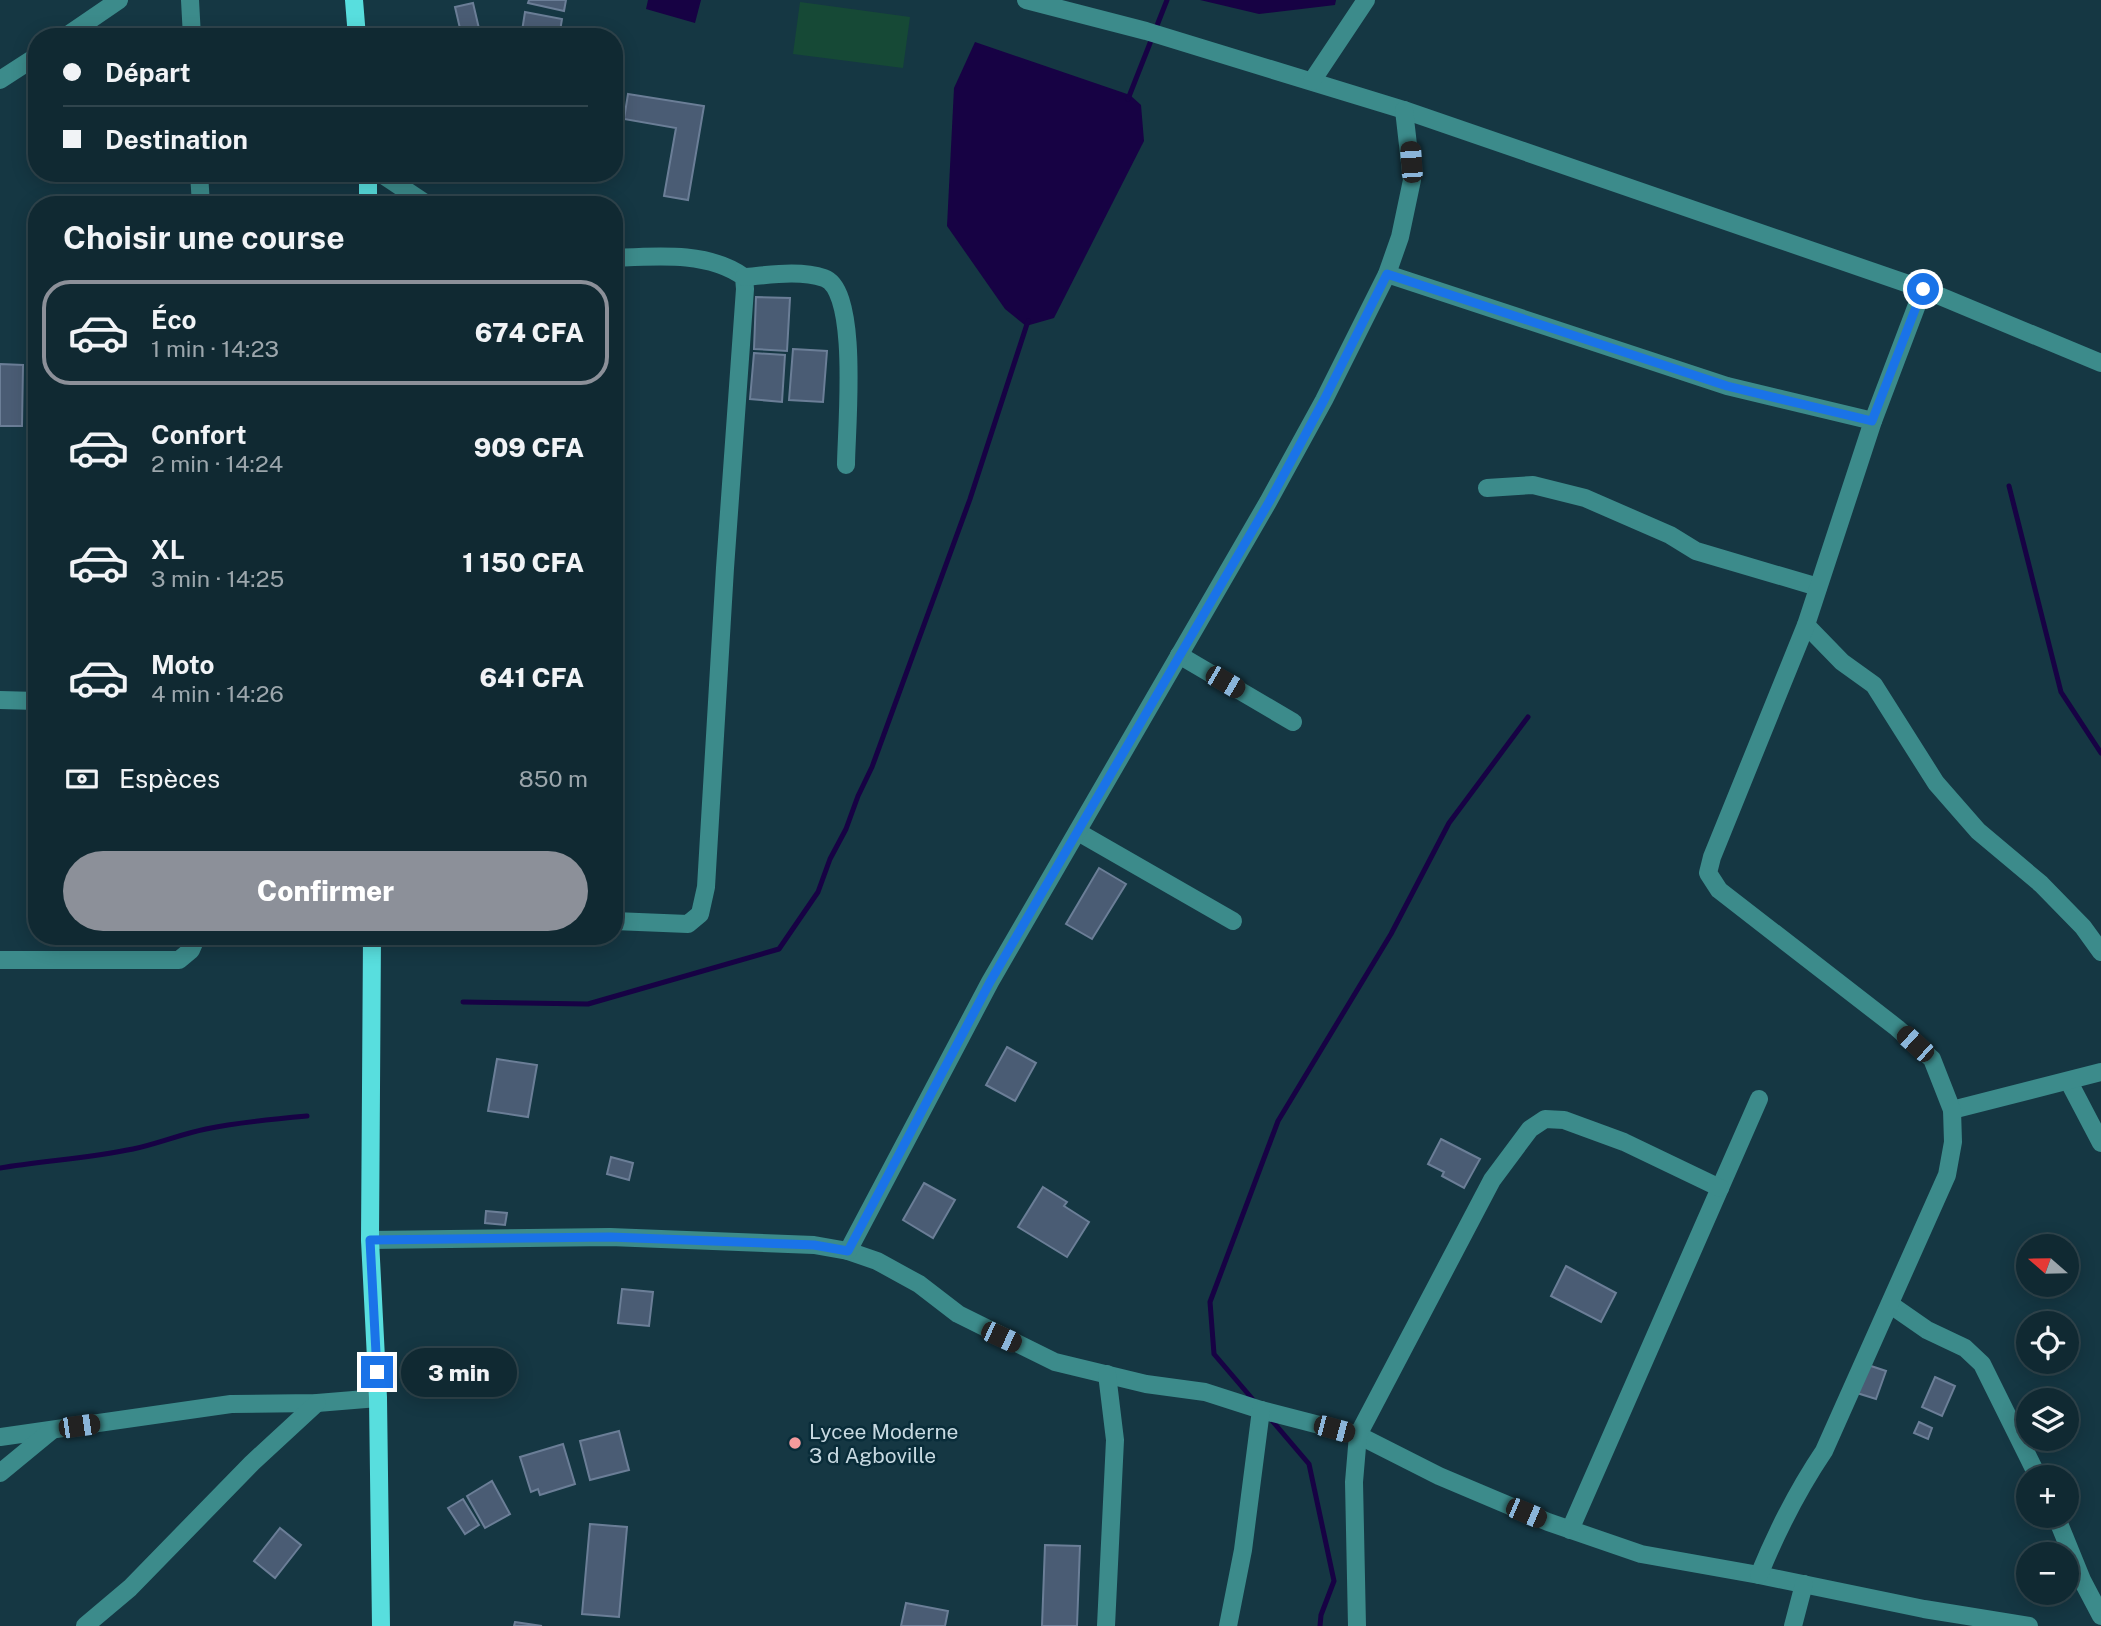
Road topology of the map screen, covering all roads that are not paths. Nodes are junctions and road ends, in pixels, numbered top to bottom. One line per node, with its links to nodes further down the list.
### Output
1 (119, 0): 6 (street)
2 (190, 0): 7 (street)
3 (354, 0): 8 (main road)
4 (1026, 0): 11 (street)
5 (1366, 0): 11 (street)
6 (78, 28)
7 (192, 28)
8 (356, 28)
9 (28, 62): 10 (street)
10 (0, 80)
11 (1312, 81): 12 (street)
12 (1404, 110): 16 (street); 18 (street)
13 (394, 182): 14 (street)
14 (414, 196)
15 (623, 258): 17 (street)
16 (1387, 274): 20 (street); 25 (street)
17 (744, 277): 21 (street); 30 (street)
18 (1923, 289): 19 (street); 20 (street)
19 (2101, 363)
20 (1872, 421): 23 (street)
21 (846, 465)
22 (1487, 488): 23 (street)
23 (1818, 587): 24 (street)
24 (1805, 625): 34 (street); 39 (street)
25 (1180, 655): 28 (street); 29 (street)
26 (0, 700): 27 (street)
27 (28, 701)
28 (1293, 722)
29 (1078, 832): 31 (street); 43 (street)
30 (623, 921)
31 (1233, 921)
32 (193, 945): 35 (street)
33 (372, 945): 42 (main road)
34 (2101, 952)
35 (0, 960)
36 (2101, 1072): 37 (street)
37 (2069, 1082): 39 (street); 40 (street)
38 (1759, 1099): 41 (street)
39 (1951, 1110): 44 (street)
40 (2101, 1143)
41 (1720, 1188): 50 (street); 55 (street)
42 (370, 1240): 43 (street); 46 (main road)
43 (848, 1251): 45 (street)
44 (1891, 1305): 52 (street); 56 (street)
45 (1107, 1374): 48 (street); 61 (street)
46 (378, 1398): 47 (street); 60 (main road)
47 (317, 1403): 49 (street); 59 (street)
48 (1261, 1410): 50 (street); 62 (street)
49 (53, 1429): 51 (street); 53 (street)
50 (1358, 1435): 55 (street); 63 (street)
51 (0, 1437)
52 (2032, 1465)
53 (0, 1473)
54 (2061, 1528): 58 (street)
55 (1570, 1530): 56 (street)
56 (1759, 1575): 57 (street)
57 (1804, 1584): 64 (street); 65 (street)
58 (2101, 1616)
59 (85, 1626)
60 (381, 1626)
61 (1106, 1626)
62 (1228, 1626)
63 (1357, 1626)
64 (1793, 1626)
65 (2029, 1626)

